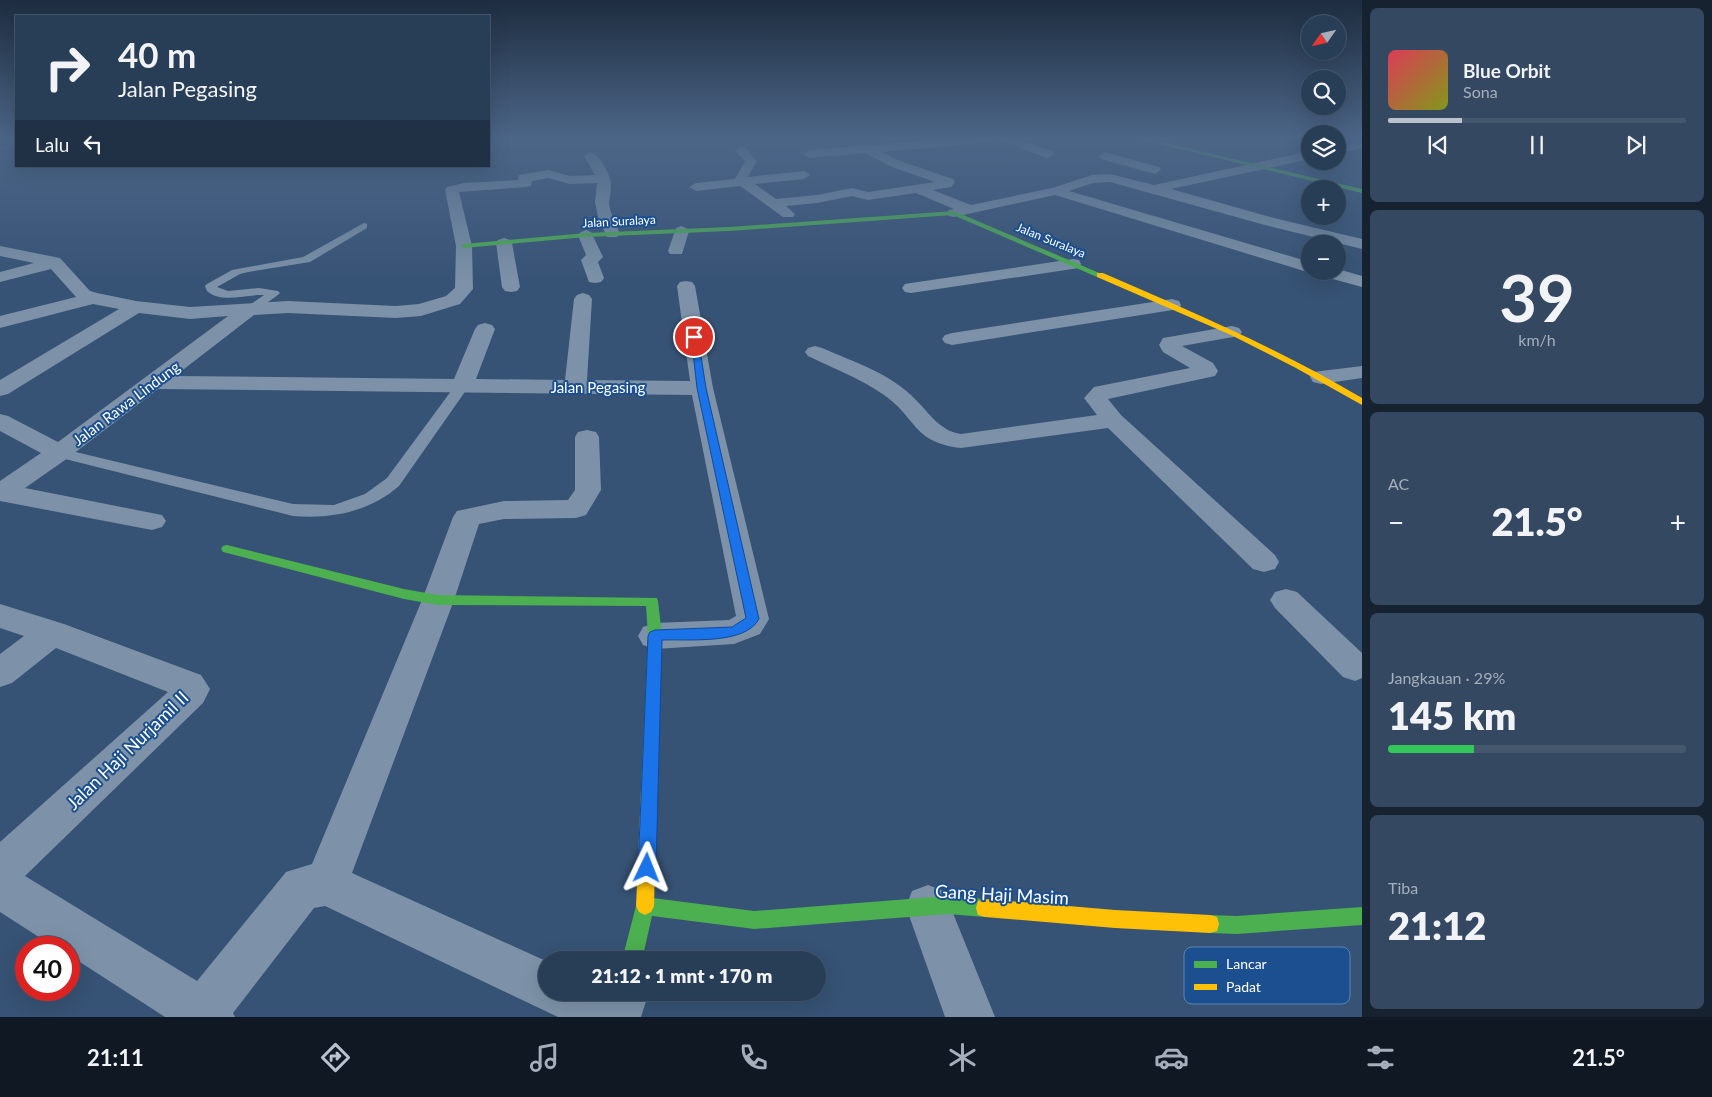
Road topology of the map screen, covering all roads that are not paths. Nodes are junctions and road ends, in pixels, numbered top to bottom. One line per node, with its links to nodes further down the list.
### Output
1 (477, 186): 25 (street)
2 (605, 186): 21 (street)
3 (700, 186): 10 (street)
4 (751, 186): 15 (street)
5 (931, 186): 11 (street)
6 (1071, 186): 13 (street)
7 (1145, 186): 12 (street)
8 (1165, 186): 12 (street)
9 (1343, 186): 14 (street)
10 (696, 187)
11 (917, 189): 15 (street); 16 (street)
12 (1154, 189): 24 (street)
13 (1055, 191): 16 (street); 30 (street)
14 (1362, 191)
15 (774, 204): 18 (street)
16 (968, 209): 17 (street)
17 (954, 213): 18 (street, Jalan Suralaya); 29 (street, Jalan Suralaya)
18 (801, 225): 20 (street, Jalan Suralaya)
19 (364, 226): 42 (lane)
20 (681, 231): 21 (street, Jalan Suralaya); 27 (street)
21 (612, 234): 22 (street, Jalan Suralaya)
22 (586, 236): 23 (street, Jalan Suralaya); 33 (street)
23 (504, 243): 25 (street, Jalan Suralaya); 36 (street)
24 (1362, 244)
25 (464, 246): 42 (street)
26 (0, 251): 28 (street)
27 (676, 251)
28 (54, 262): 31 (street); 38 (street)
29 (1073, 264): 37 (street); 40 (street, Jalan Suralaya)
30 (1301, 264)
31 (0, 277)
32 (1346, 277): 34 (street)
33 (595, 278)
34 (1362, 282)
35 (686, 286): 53 (street)
36 (511, 287)
37 (911, 288)
38 (93, 298): 41 (street); 43 (street)
39 (582, 299): 52 (street)
40 (1172, 305): 45 (street, Jalan Suralaya); 46 (street)
41 (136, 307): 42 (street); 54 (street)
42 (250, 309): 50 (street, Jalan Rawa Lindung)
43 (0, 322)
44 (485, 329): 51 (street)
45 (1232, 332): 49 (street, Jalan Suralaya); 56 (street)
46 (952, 338)
47 (815, 352): 56 (street)
48 (1362, 372): 49 (street)
49 (1321, 377): 55 (street, Jalan Suralaya)
50 (154, 382): 51 (street, Jalan Pegasing); 59 (street, Jalan Rawa Lindung)
51 (462, 386): 52 (street, Jalan Pegasing); 59 (lane)
52 (575, 387): 53 (street, Jalan Pegasing)
53 (702, 388): 68 (street)
54 (0, 389)
55 (1362, 402)
56 (1113, 420): 63 (street)
57 (0, 421): 59 (street)
58 (587, 437): 64 (street)
59 (58, 453): 60 (street, Jalan Rawa Lindung)
60 (1, 492): 61 (street)
61 (152, 522)
62 (227, 549): 64 (street)
63 (1264, 562)
64 (438, 600): 68 (street); 72 (street)
65 (1286, 600): 69 (street)
66 (0, 616): 67 (street, Jalan Haji Nurjamil II)
67 (52, 633): 70 (street); 71 (street, Jalan Haji Nurjamil II)
68 (655, 636): 74 (street)
69 (1360, 669)
70 (0, 673)
71 (0, 870)
72 (326, 884): 78 (street); 81 (street)
73 (0, 886): 81 (street)
74 (645, 906): 75 (street, Gang Haji Masim); 77 (street)
75 (928, 907): 76 (street, Gang Haji Masim); 82 (street)
76 (1362, 916)
77 (634, 951)
78 (538, 982)
79 (578, 1001): 80 (street)
80 (622, 1001)
81 (204, 1016)
82 (970, 1017)

